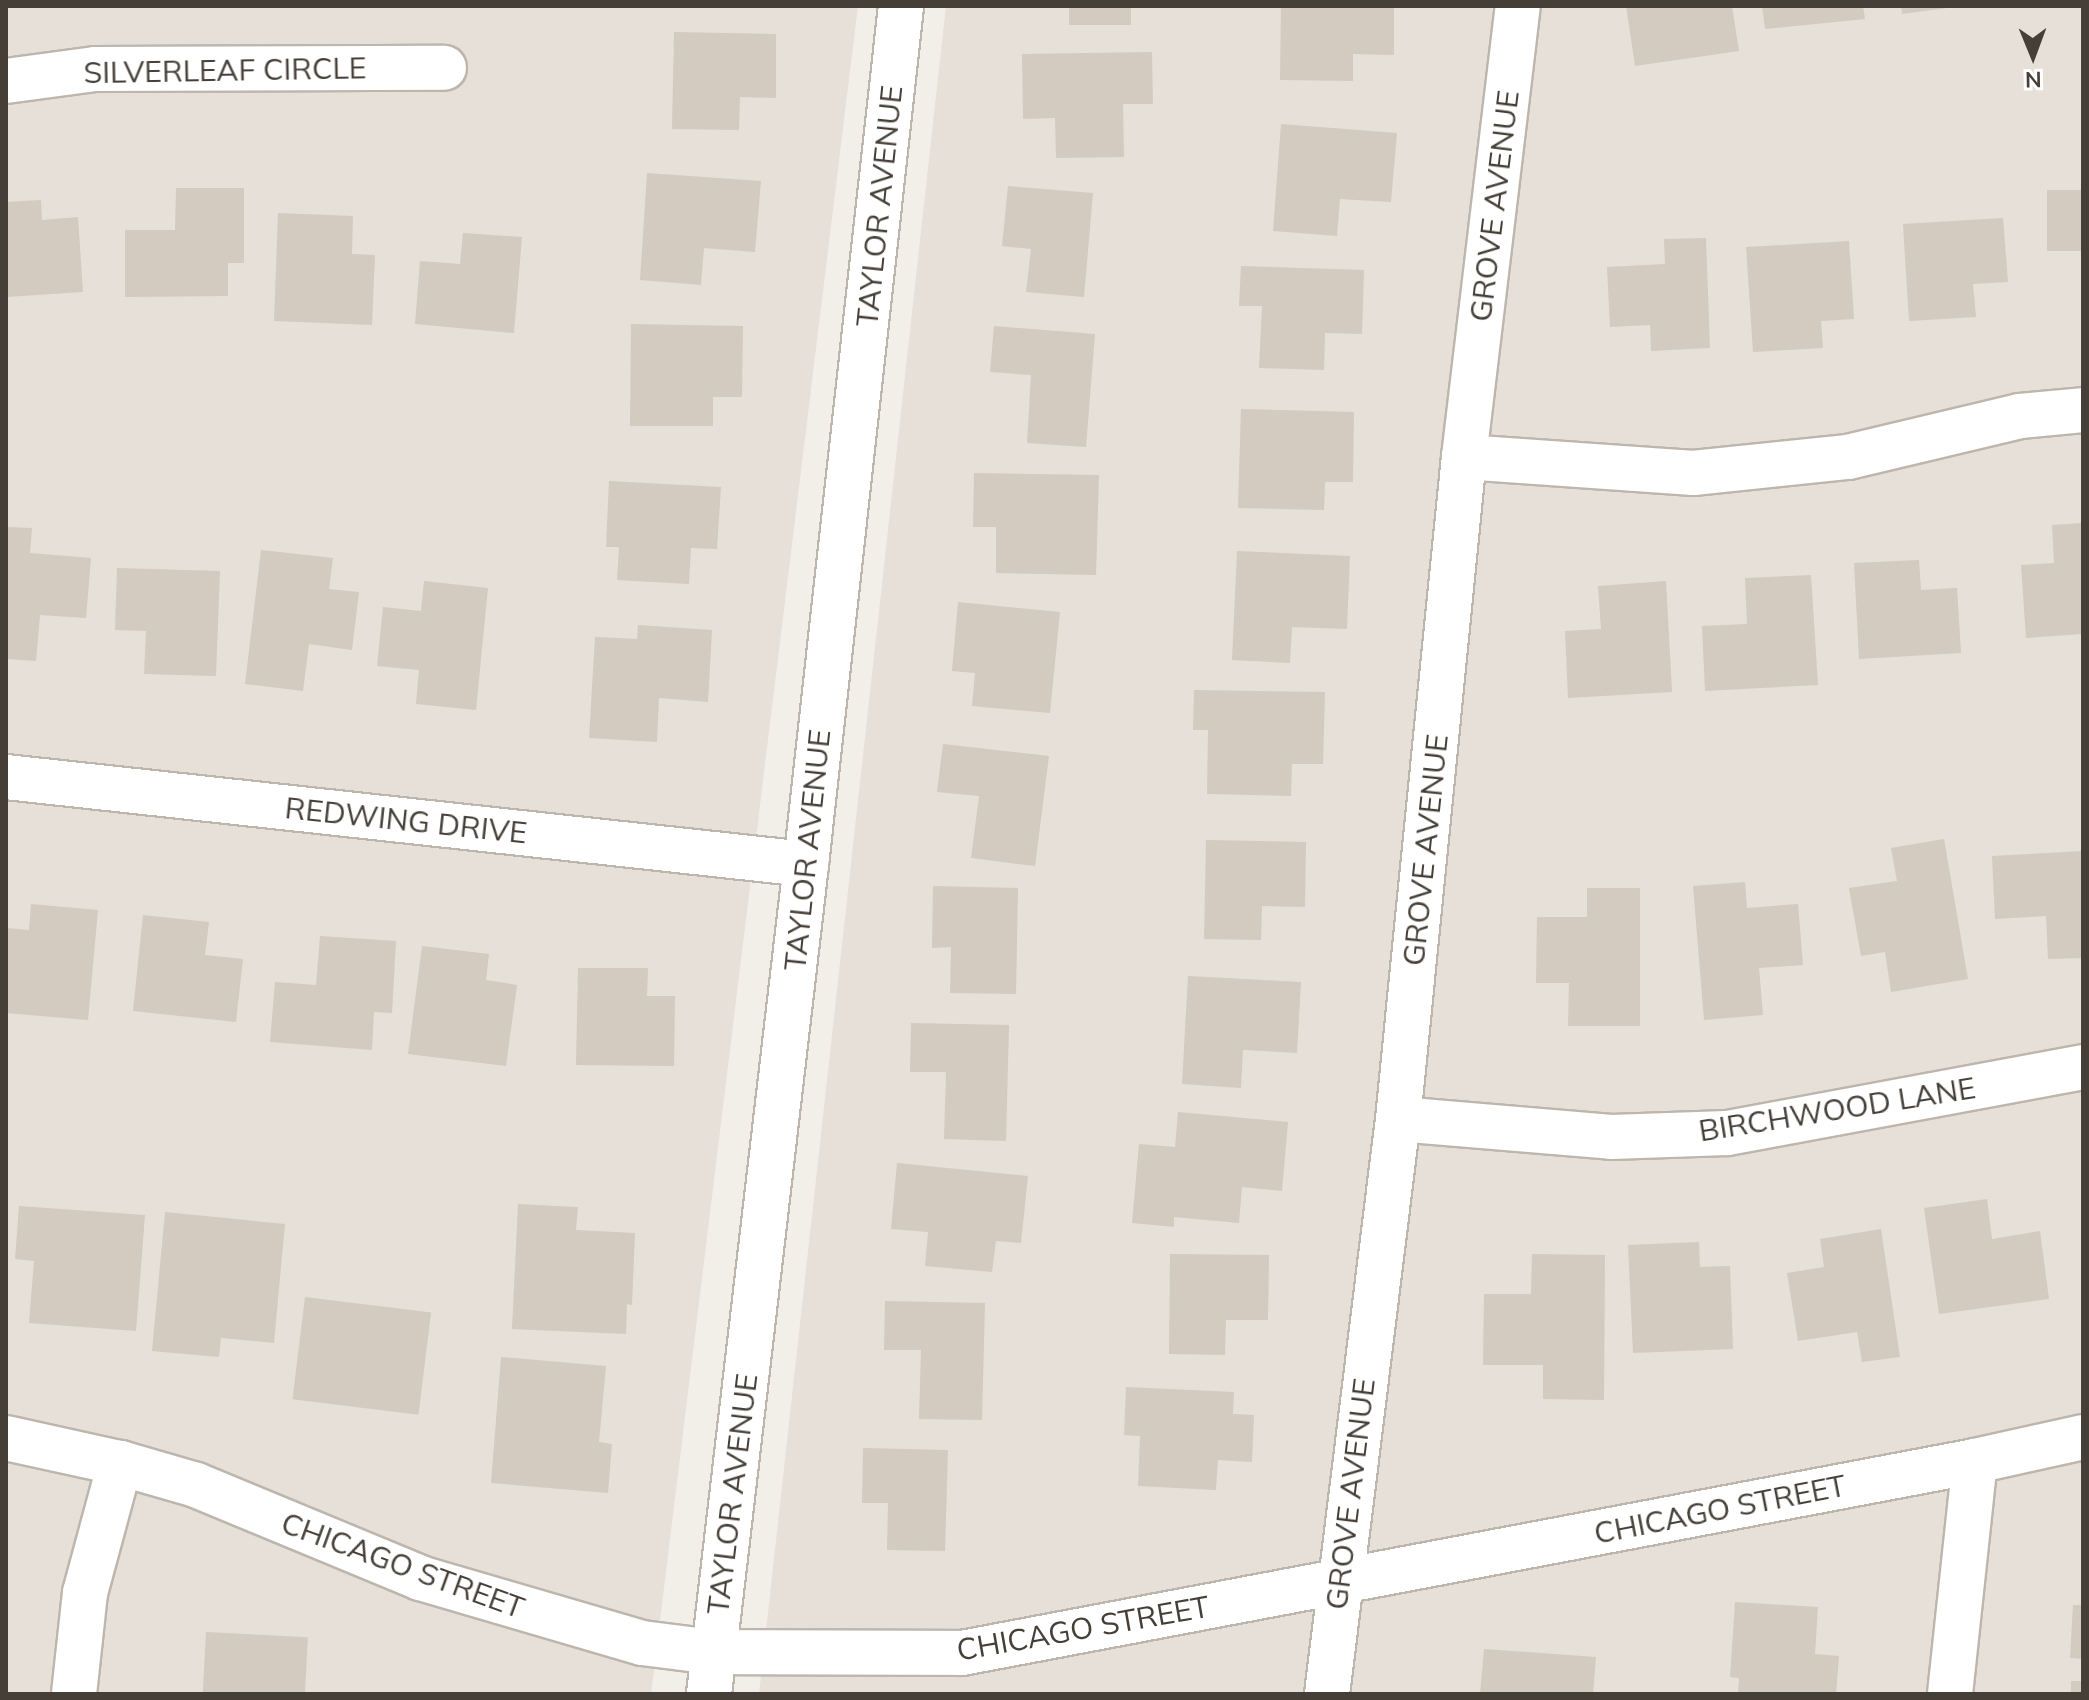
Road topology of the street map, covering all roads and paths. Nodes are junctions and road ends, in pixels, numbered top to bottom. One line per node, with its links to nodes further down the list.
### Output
1 (901, 6): 8 (street, TAYLOR AVENUE)
2 (1518, 6): 6 (street, GROVE AVENUE)
3 (444, 68): 4 (street, SILVERLEAF CIRCLE)
4 (6, 81)
5 (2083, 410): 6 (street)
6 (1464, 457): 10 (street, GROVE AVENUE)
7 (6, 777): 8 (street, REDWING DRIVE)
8 (806, 864): 16 (street, TAYLOR AVENUE)
9 (2083, 1067): 10 (street, BIRCHWOOD LANE)
10 (1398, 1119): 15 (street, GROVE AVENUE)
11 (2083, 1437): 13 (street, CHICAGO STREET)
12 (6, 1438): 14 (street, CHICAGO STREET)
13 (1975, 1461): 15 (street, CHICAGO STREET); 19 (street)
14 (120, 1463): 16 (street, CHICAGO STREET); 17 (street)
15 (1339, 1581): 16 (street, CHICAGO STREET); 18 (street, GROVE AVENUE)
16 (711, 1673)
17 (74, 1694)
18 (1327, 1694)
19 (1950, 1694)

